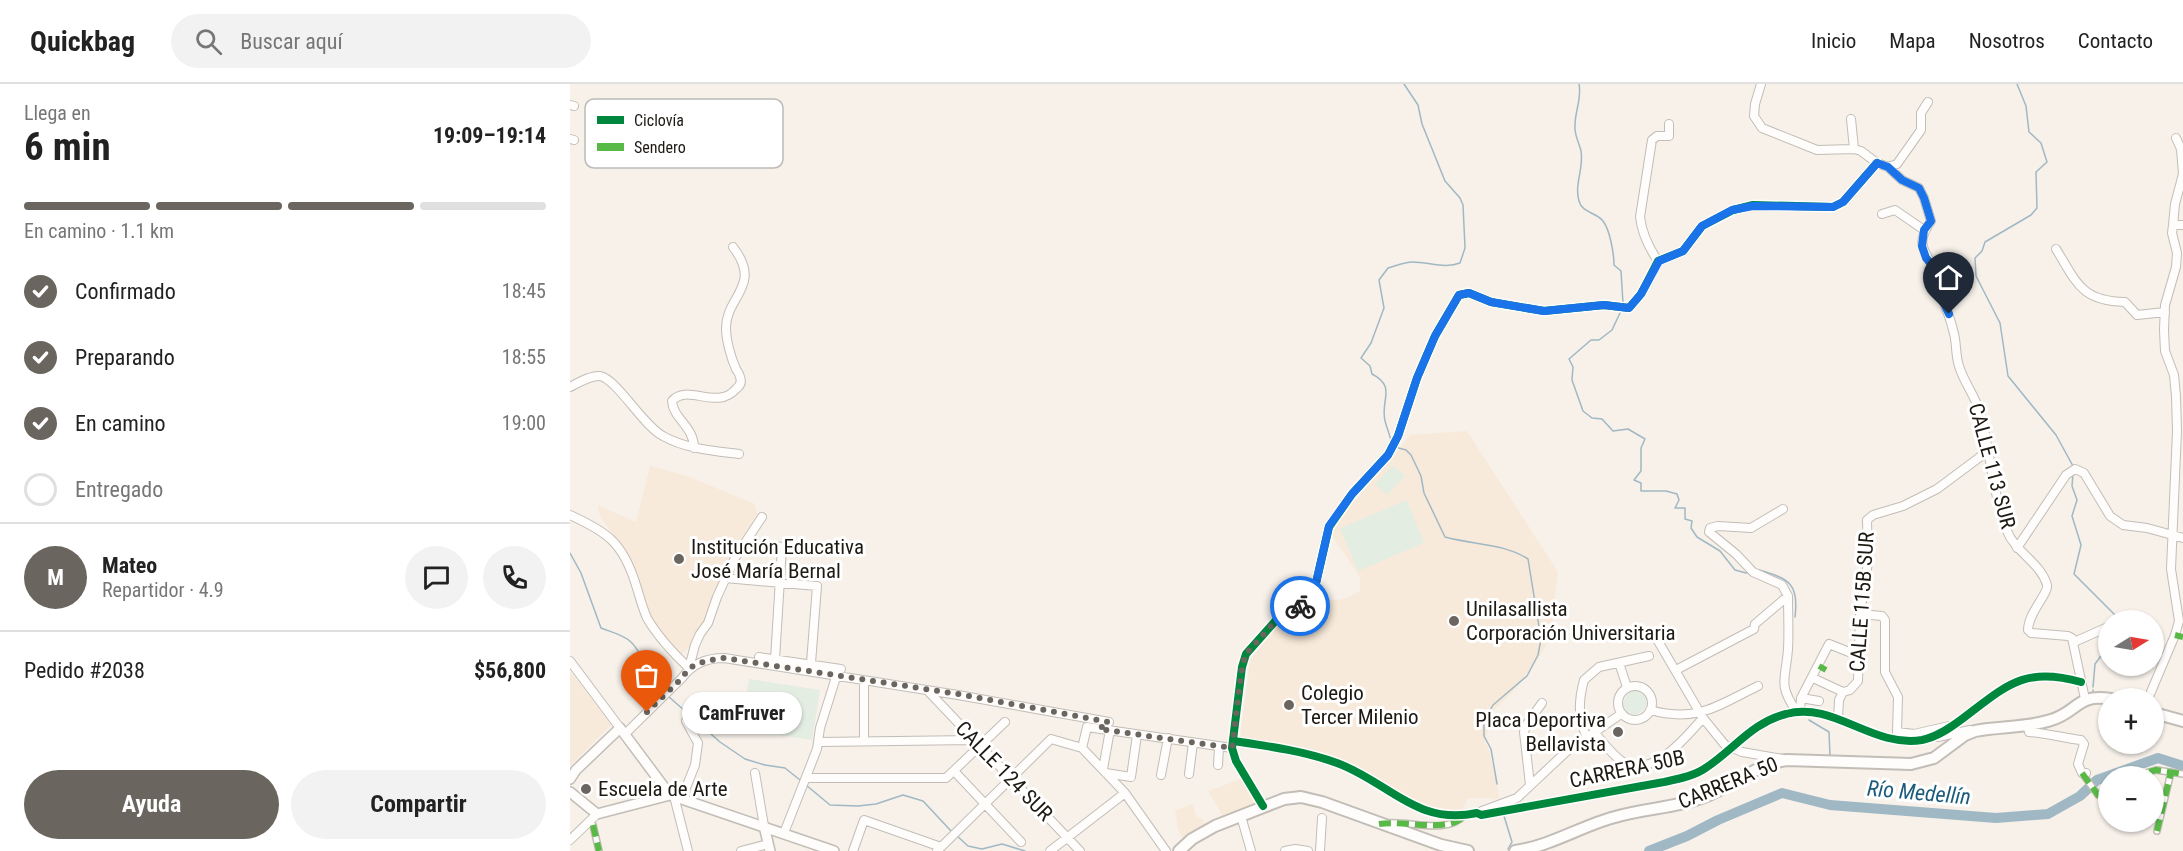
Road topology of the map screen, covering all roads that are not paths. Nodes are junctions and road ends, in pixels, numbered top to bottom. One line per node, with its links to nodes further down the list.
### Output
1 (1761, 84): 6 (street)
2 (1928, 102): 8 (street)
3 (1851, 119): 6 (street)
4 (1669, 124): 15 (street)
5 (2176, 138): 10 (street)
6 (1854, 149): 7 (street, CALLE 113 SUR)
7 (1877, 163): 8 (street, CALLE 113 SUR); 15 (street)
8 (1888, 167): 12 (street, CALLE 113 SUR)
9 (1882, 214): 12 (street)
10 (2173, 225): 11 (street); 16 (street)
11 (2183, 225)
12 (1924, 230): 19 (street, CALLE 113 SUR)
13 (733, 247): 18 (street)
14 (2056, 249): 16 (street)
15 (1659, 261): 80 (street)
16 (2164, 312): 21 (street)
17 (570, 387): 18 (street)
18 (694, 448): 20 (street)
19 (1988, 452): 28 (street, CALLE 113 SUR); 32 (street, CALLE 115B SUR)
20 (739, 454)
21 (2179, 455): 25 (street)
22 (1784, 509): 31 (street)
23 (570, 515): 42 (street)
24 (762, 517): 27 (street)
25 (2173, 536): 26 (street); 28 (street); 50 (street)
26 (2183, 538)
27 (745, 543): 29 (street); 30 (street)
28 (2018, 548): 35 (street, CALLE 113 SUR)
29 (725, 578): 30 (street); 42 (street)
30 (780, 583): 38 (street); 40 (street)
31 (1788, 596): 43 (street); 59 (street)
32 (1860, 614): 36 (street, CALLE 115B SUR); 69 (street)
33 (2098, 631): 35 (street)
34 (1658, 640): 43 (street)
35 (2074, 642): 47 (street)
36 (1858, 652): 45 (street); 52 (street, CALLE 115B SUR)
37 (1649, 656): 41 (street)
38 (775, 659): 40 (street); 42 (street)
39 (570, 662): 71 (street)
40 (811, 663): 44 (street)
41 (1619, 663): 49 (street); 72 (street)
42 (689, 668): 44 (street); 71 (street)
43 (1676, 670): 61 (street)
44 (839, 671): 46 (street); 77 (street)
45 (1813, 678): 52 (street); 54 (street)
46 (864, 681): 51 (street); 76 (street)
47 (2081, 682): 55 (street); 69 (street, CARRERA 50B)
48 (1758, 686): 61 (street)
49 (1627, 687): 58 (street); 60 (street)
50 (2153, 688)
51 (928, 691): 68 (street); 78 (street, CALLE 124 SUR)
52 (1843, 692): 63 (street, CALLE 115B SUR)
53 (2098, 697): 55 (main road)
54 (1802, 698): 56 (street); 59 (street)
55 (2085, 699): 67 (main road, CARRERA 50)
56 (1819, 701)
57 (1542, 703): 98 (street)
58 (1650, 710): 60 (street); 61 (street)
59 (1799, 711): 63 (street, CARRERA 50B); 83 (street, CARRERA 50B)
60 (1621, 714): 72 (street)
61 (1702, 716): 72 (street); 83 (street)
62 (2164, 716): 65 (main road)
63 (1838, 719): 74 (street, CARRERA 50B)
64 (686, 721): 102 (street)
65 (2183, 721)
66 (1005, 722): 78 (street)
67 (2028, 724): 70 (main road, CARRERA 50); 94 (street)
68 (1110, 726): 73 (street, CARRERA 50B); 82 (street); 87 (street)
69 (1952, 727): 74 (street, CARRERA 50B)
70 (1979, 730): 74 (street); 84 (main road, CARRERA 50)
71 (622, 731): 96 (street); 102 (street)
72 (1590, 734): 98 (street)
73 (1137, 735): 75 (street, CARRERA 50B); 87 (street)
74 (1934, 737)
75 (1168, 738): 79 (street, CARRERA 50B); 93 (street)
76 (864, 741): 77 (street); 78 (street)
77 (819, 742): 97 (street)
78 (977, 743): 86 (street); 95 (street, CALLE 124 SUR)
79 (1193, 743): 81 (street, CARRERA 50B); 91 (street)
80 (1232, 745): 81 (street, CARRERA 50B); 105 (street); 108 (street, CARRERA 50B)
81 (1219, 747): 85 (street)
82 (1082, 748): 87 (street); 95 (street)
83 (1731, 748): 84 (street); 106 (street, CARRERA 50B)
84 (1787, 760): 134 (main road, CARRERA 50)
85 (1218, 765)
86 (954, 771): 97 (street); 104 (street)
87 (1105, 771): 101 (street)
88 (2164, 771): 89 (street)
89 (2171, 772): 92 (street); 103 (street)
90 (755, 773): 113 (street)
91 (1189, 774)
92 (2183, 774)
93 (1161, 775)
94 (2085, 776): 99 (street)
95 (1011, 777): 104 (street); 115 (street, CALLE 124 SUR)
96 (570, 779)
97 (805, 781): 114 (street)
98 (1530, 785): 106 (street)
99 (2098, 790)
100 (570, 792): 107 (street)
101 (1125, 793): 115 (street); 127 (street)
102 (676, 796): 107 (street); 113 (street); 121 (street)
103 (2164, 802)
104 (985, 804): 117 (street); 119 (street)
105 (1263, 806): 109 (main road); 111 (main road)
106 (1478, 813): 108 (street, CARRERA 50B)
107 (597, 814): 116 (street)
108 (1465, 815): 111 (street)
109 (1241, 816): 128 (main road); 129 (street)
110 (1322, 818): 132 (street)
111 (1380, 824): 133 (main road)
112 (593, 825): 120 (street)
113 (764, 826): 114 (street); 118 (street)
114 (784, 833): 123 (street)
115 (1068, 838): 125 (street); 126 (street, CALLE 124 SUR)
116 (570, 840)
117 (1021, 842)
118 (769, 848): 122 (street)
119 (939, 849): 124 (street)
120 (599, 851)
121 (688, 851)
122 (741, 851)
123 (834, 851)
124 (853, 851)
125 (1050, 851)
126 (1080, 851)
127 (1166, 851)
128 (1179, 851)
129 (1251, 851)
130 (1285, 851): 131 (street)
131 (1308, 851)
132 (1320, 851)
133 (1468, 851)
134 (1515, 851)

